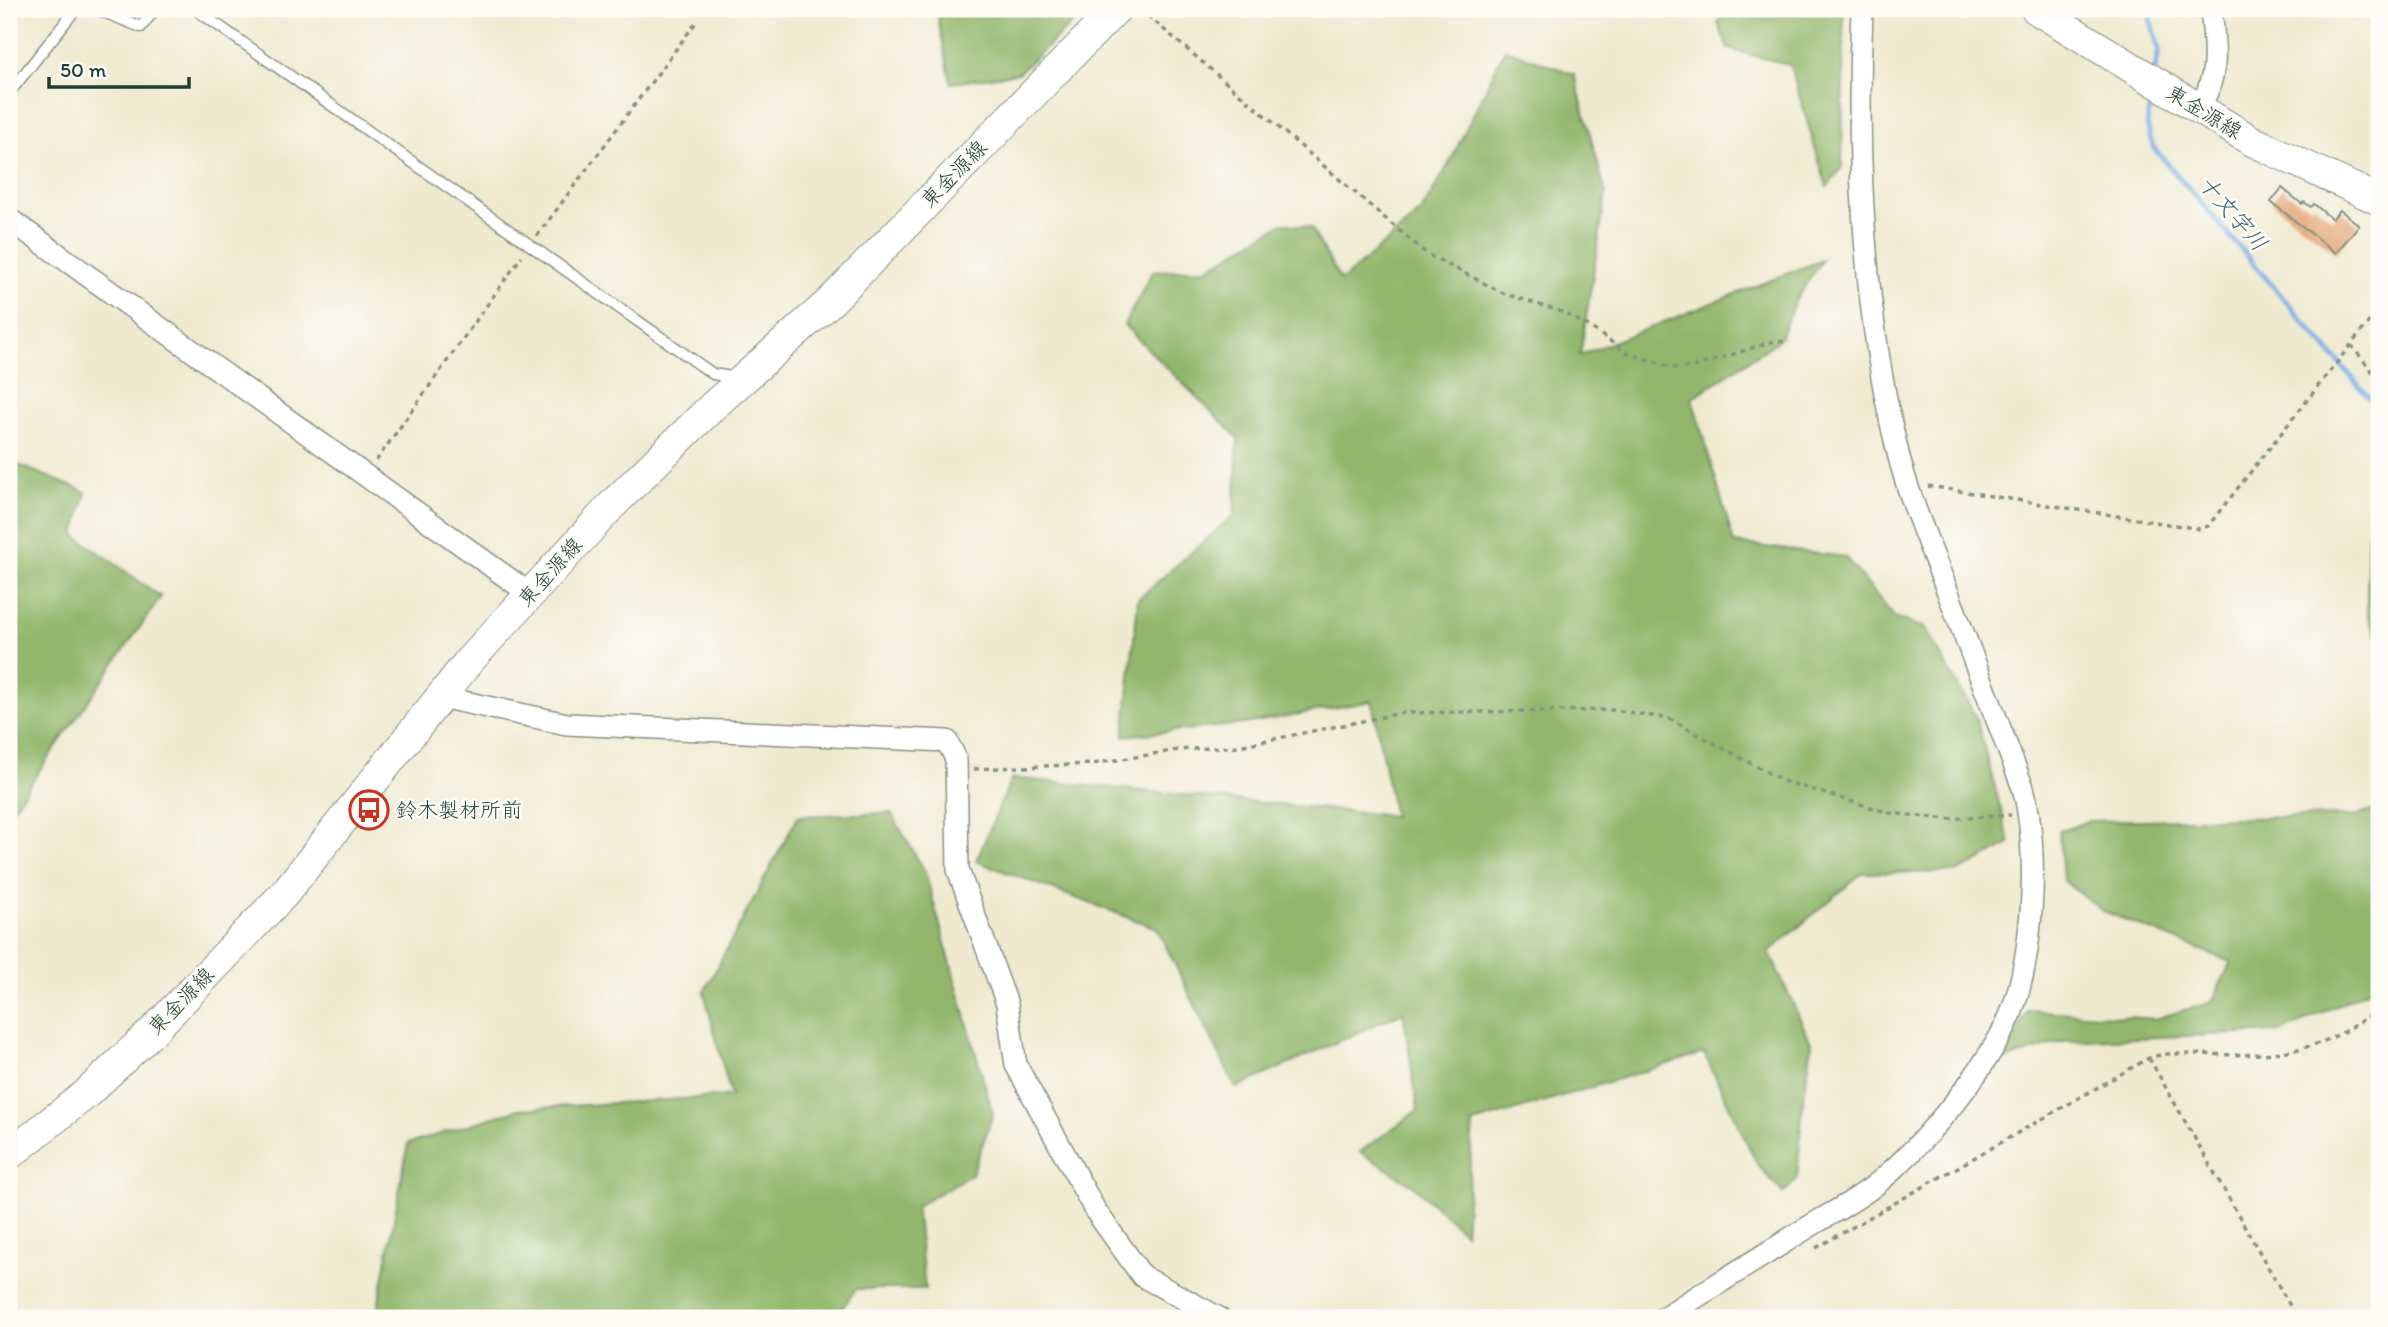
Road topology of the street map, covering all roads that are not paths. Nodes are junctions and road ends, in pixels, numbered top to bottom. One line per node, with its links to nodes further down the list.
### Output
1 (76, 9): 9 (lane)
2 (96, 9): 3 (lane)
3 (155, 9)
4 (195, 9): 13 (lane)
5 (1116, 9): 13 (main road, 東金源線)
6 (1862, 9): 18 (street)
7 (2036, 9): 10 (main road, 東金源線)
8 (2211, 9): 10 (street)
9 (9, 93)
10 (2198, 110): 11 (main road, 東金源線)
11 (2379, 200)
12 (9, 219): 14 (street)
13 (745, 379): 14 (main road, 東金源線)
14 (530, 594): 15 (main road, 東金源線)
15 (440, 697): 16 (main road, 東金源線); 17 (street)
16 (9, 1155)
17 (1219, 1318)
18 (1663, 1318)

